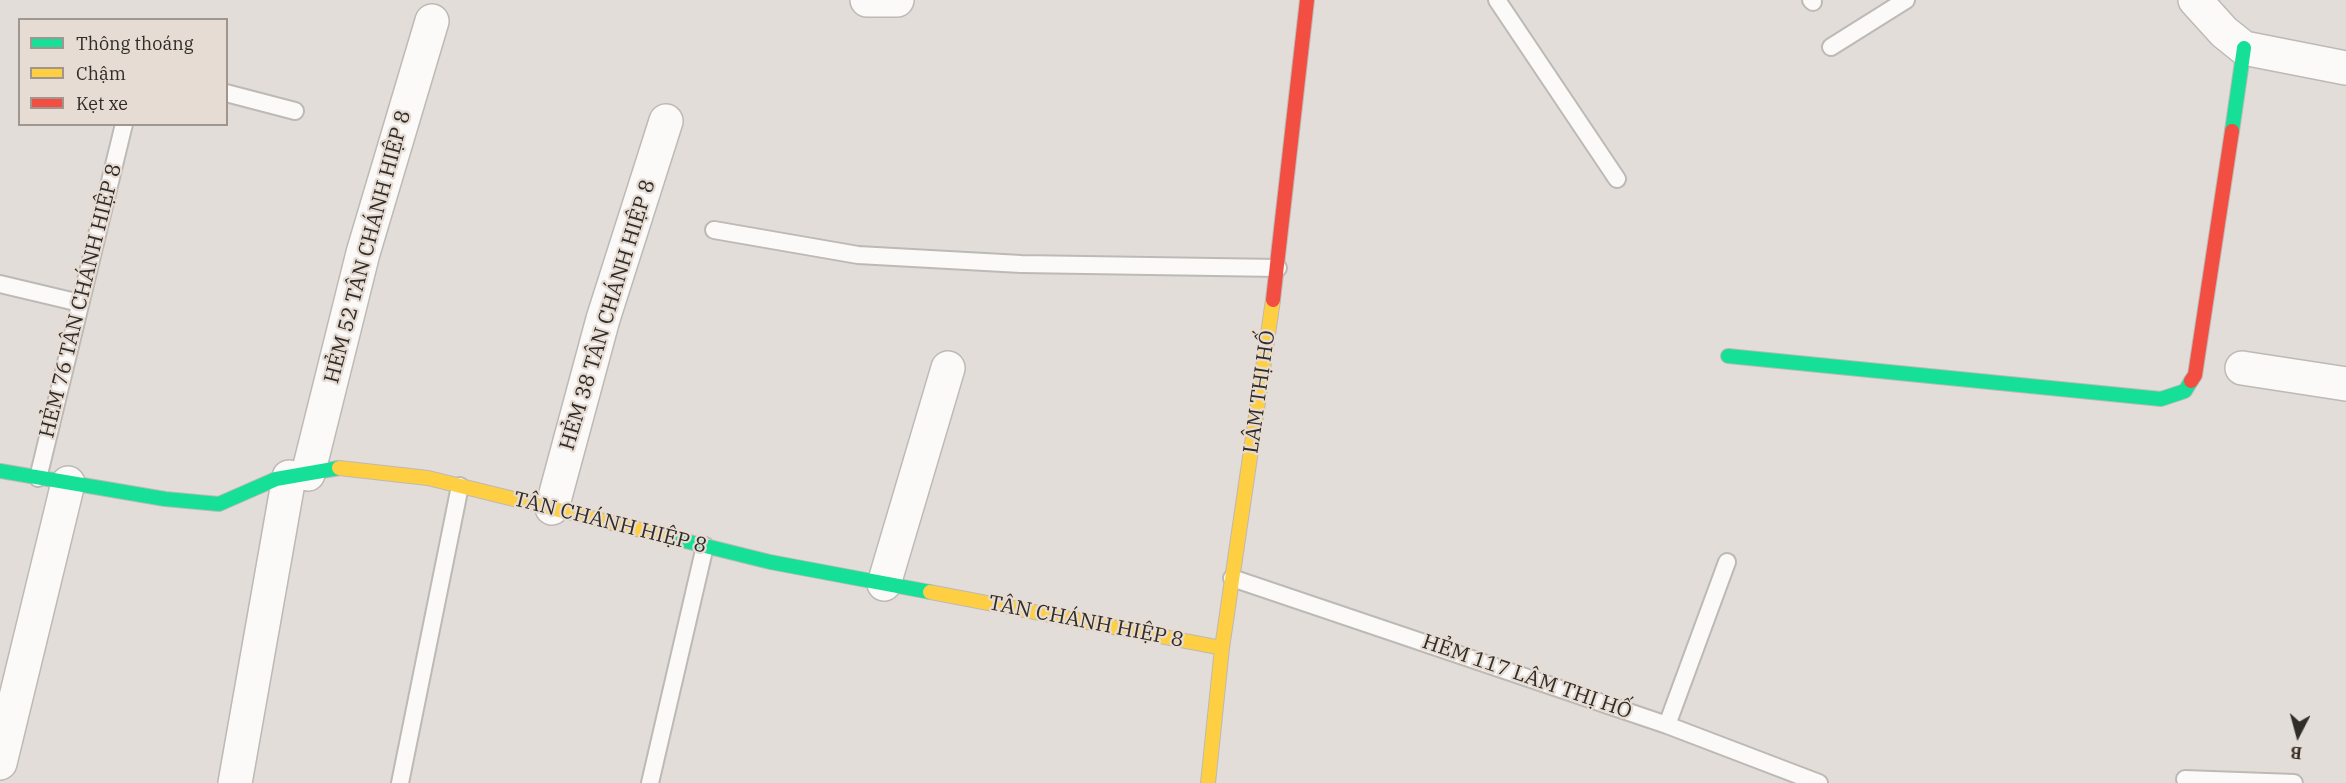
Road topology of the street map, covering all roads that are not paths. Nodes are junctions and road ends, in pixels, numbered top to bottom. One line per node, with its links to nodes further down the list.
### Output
1 (867, 0): 2 (street)
2 (878, 0): 3 (street)
3 (897, 0)
4 (1307, 0): 18 (street, LÂM THỊ HỐ)
5 (1497, 0): 16 (lane)
6 (1906, 0): 9 (lane)
7 (2195, 0): 10 (street)
8 (432, 21): 26 (street, HẺM 52 TÂN CHÁNH HIỆP 8)
9 (1831, 47)
10 (2244, 48): 11 (street); 21 (street)
11 (2346, 68)
12 (228, 94): 13 (lane)
13 (295, 111)
14 (666, 122): 29 (street, HẺM 38 TÂN CHÁNH HIỆP 8)
15 (124, 126): 20 (lane, HẺM 76 TÂN CHÁNH HIỆP 8)
16 (1617, 179)
17 (714, 230): 18 (lane)
18 (1278, 268): 32 (street, LÂM THỊ HỐ)
19 (0, 284): 20 (lane)
20 (80, 303): 27 (lane, HẺM 76 TÂN CHÁNH HIỆP 8)
21 (1728, 356)
22 (948, 368): 33 (street)
23 (2242, 368): 24 (street)
24 (2346, 384)
25 (0, 471): 27 (street, TÂN CHÁNH HIỆP 8)
26 (298, 475): 27 (street, TÂN CHÁNH HIỆP 8); 28 (street, TÂN CHÁNH HIỆP 8); 38 (street, HẺM 52 TÂN CHÁNH HIỆP 8)
27 (53, 480): 36 (street)
28 (460, 486): 29 (street, TÂN CHÁNH HIỆP 8); 39 (lane)
29 (552, 508): 30 (street, TÂN CHÁNH HIỆP 8)
30 (705, 546): 33 (street, TÂN CHÁNH HIỆP 8); 40 (lane)
31 (1727, 562): 35 (lane)
32 (1232, 578): 34 (street, LÂM THỊ HỐ); 35 (lane, HẺM 117 LÂM THỊ HỐ)
33 (884, 584): 34 (street, TÂN CHÁNH HIỆP 8)
34 (1222, 648): 41 (street, LÂM THỊ HỐ)
35 (1667, 725): 42 (lane, HẺM 117 LÂM THỊ HỐ)
36 (0, 762)
37 (2185, 779): 43 (lane)
38 (235, 783)
39 (400, 783)
40 (650, 783)
41 (1208, 783)
42 (1819, 783)
43 (2294, 783)

